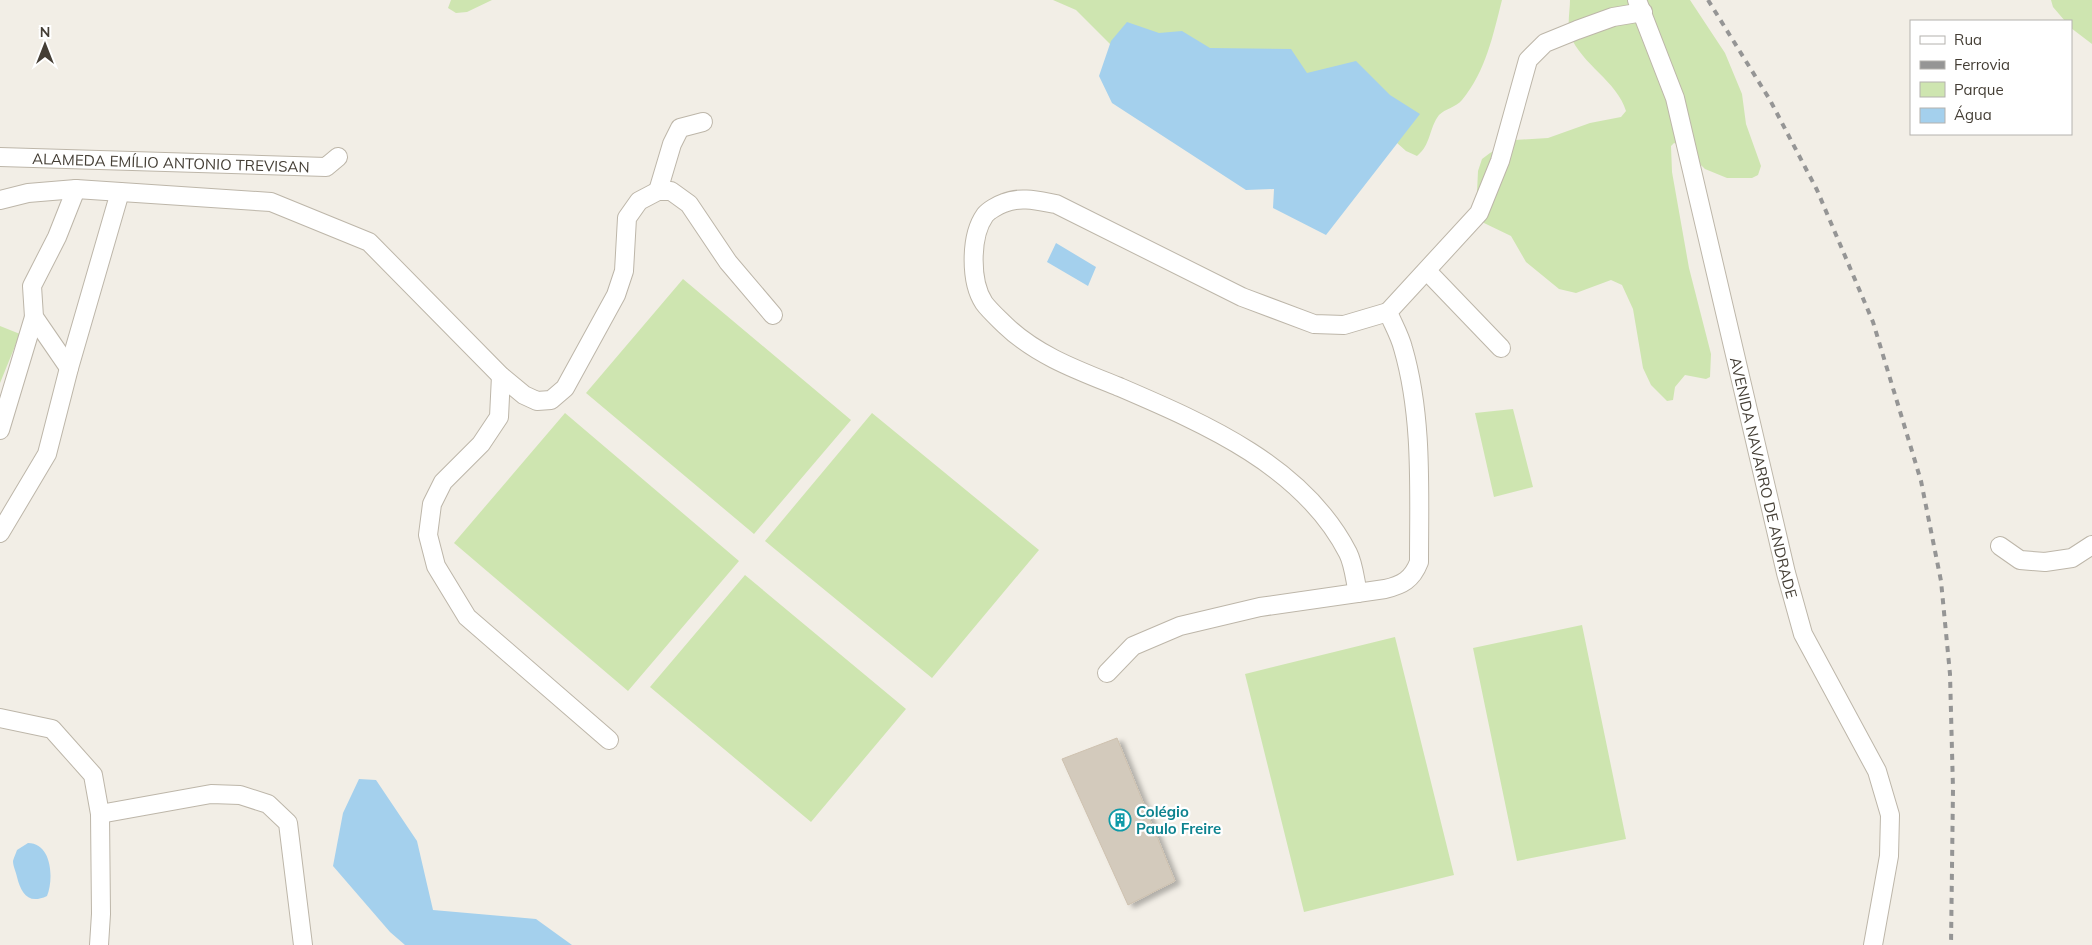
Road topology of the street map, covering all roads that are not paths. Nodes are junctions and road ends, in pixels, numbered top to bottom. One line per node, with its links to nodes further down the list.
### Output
1 (1640, 6): 9 (street); 27 (street, AVENIDA NAVARRO DE ANDRADE)
2 (702, 122): 6 (street)
3 (338, 157): 4 (street, ALAMEDA EMÍLIO ANTONIO TREVISAN)
4 (0, 158)
5 (76, 189): 7 (street); 8 (street); 12 (street)
6 (658, 191): 11 (street); 15 (street)
7 (120, 192): 14 (street); 15 (street)
8 (0, 200)
9 (1427, 272): 10 (street); 13 (street)
10 (1388, 312): 20 (street); 20 (street)
11 (773, 315)
12 (34, 317): 14 (street); 16 (street)
13 (1501, 348)
14 (69, 368): 17 (street)
15 (501, 376): 23 (street)
16 (0, 430)
17 (0, 533)
18 (2092, 545): 19 (street)
19 (2000, 546)
20 (1358, 593): 21 (street)
21 (1107, 673)
22 (0, 718): 24 (street)
23 (609, 740)
24 (100, 814): 25 (street); 26 (street)
25 (99, 945)
26 (303, 945)
27 (1873, 945)

